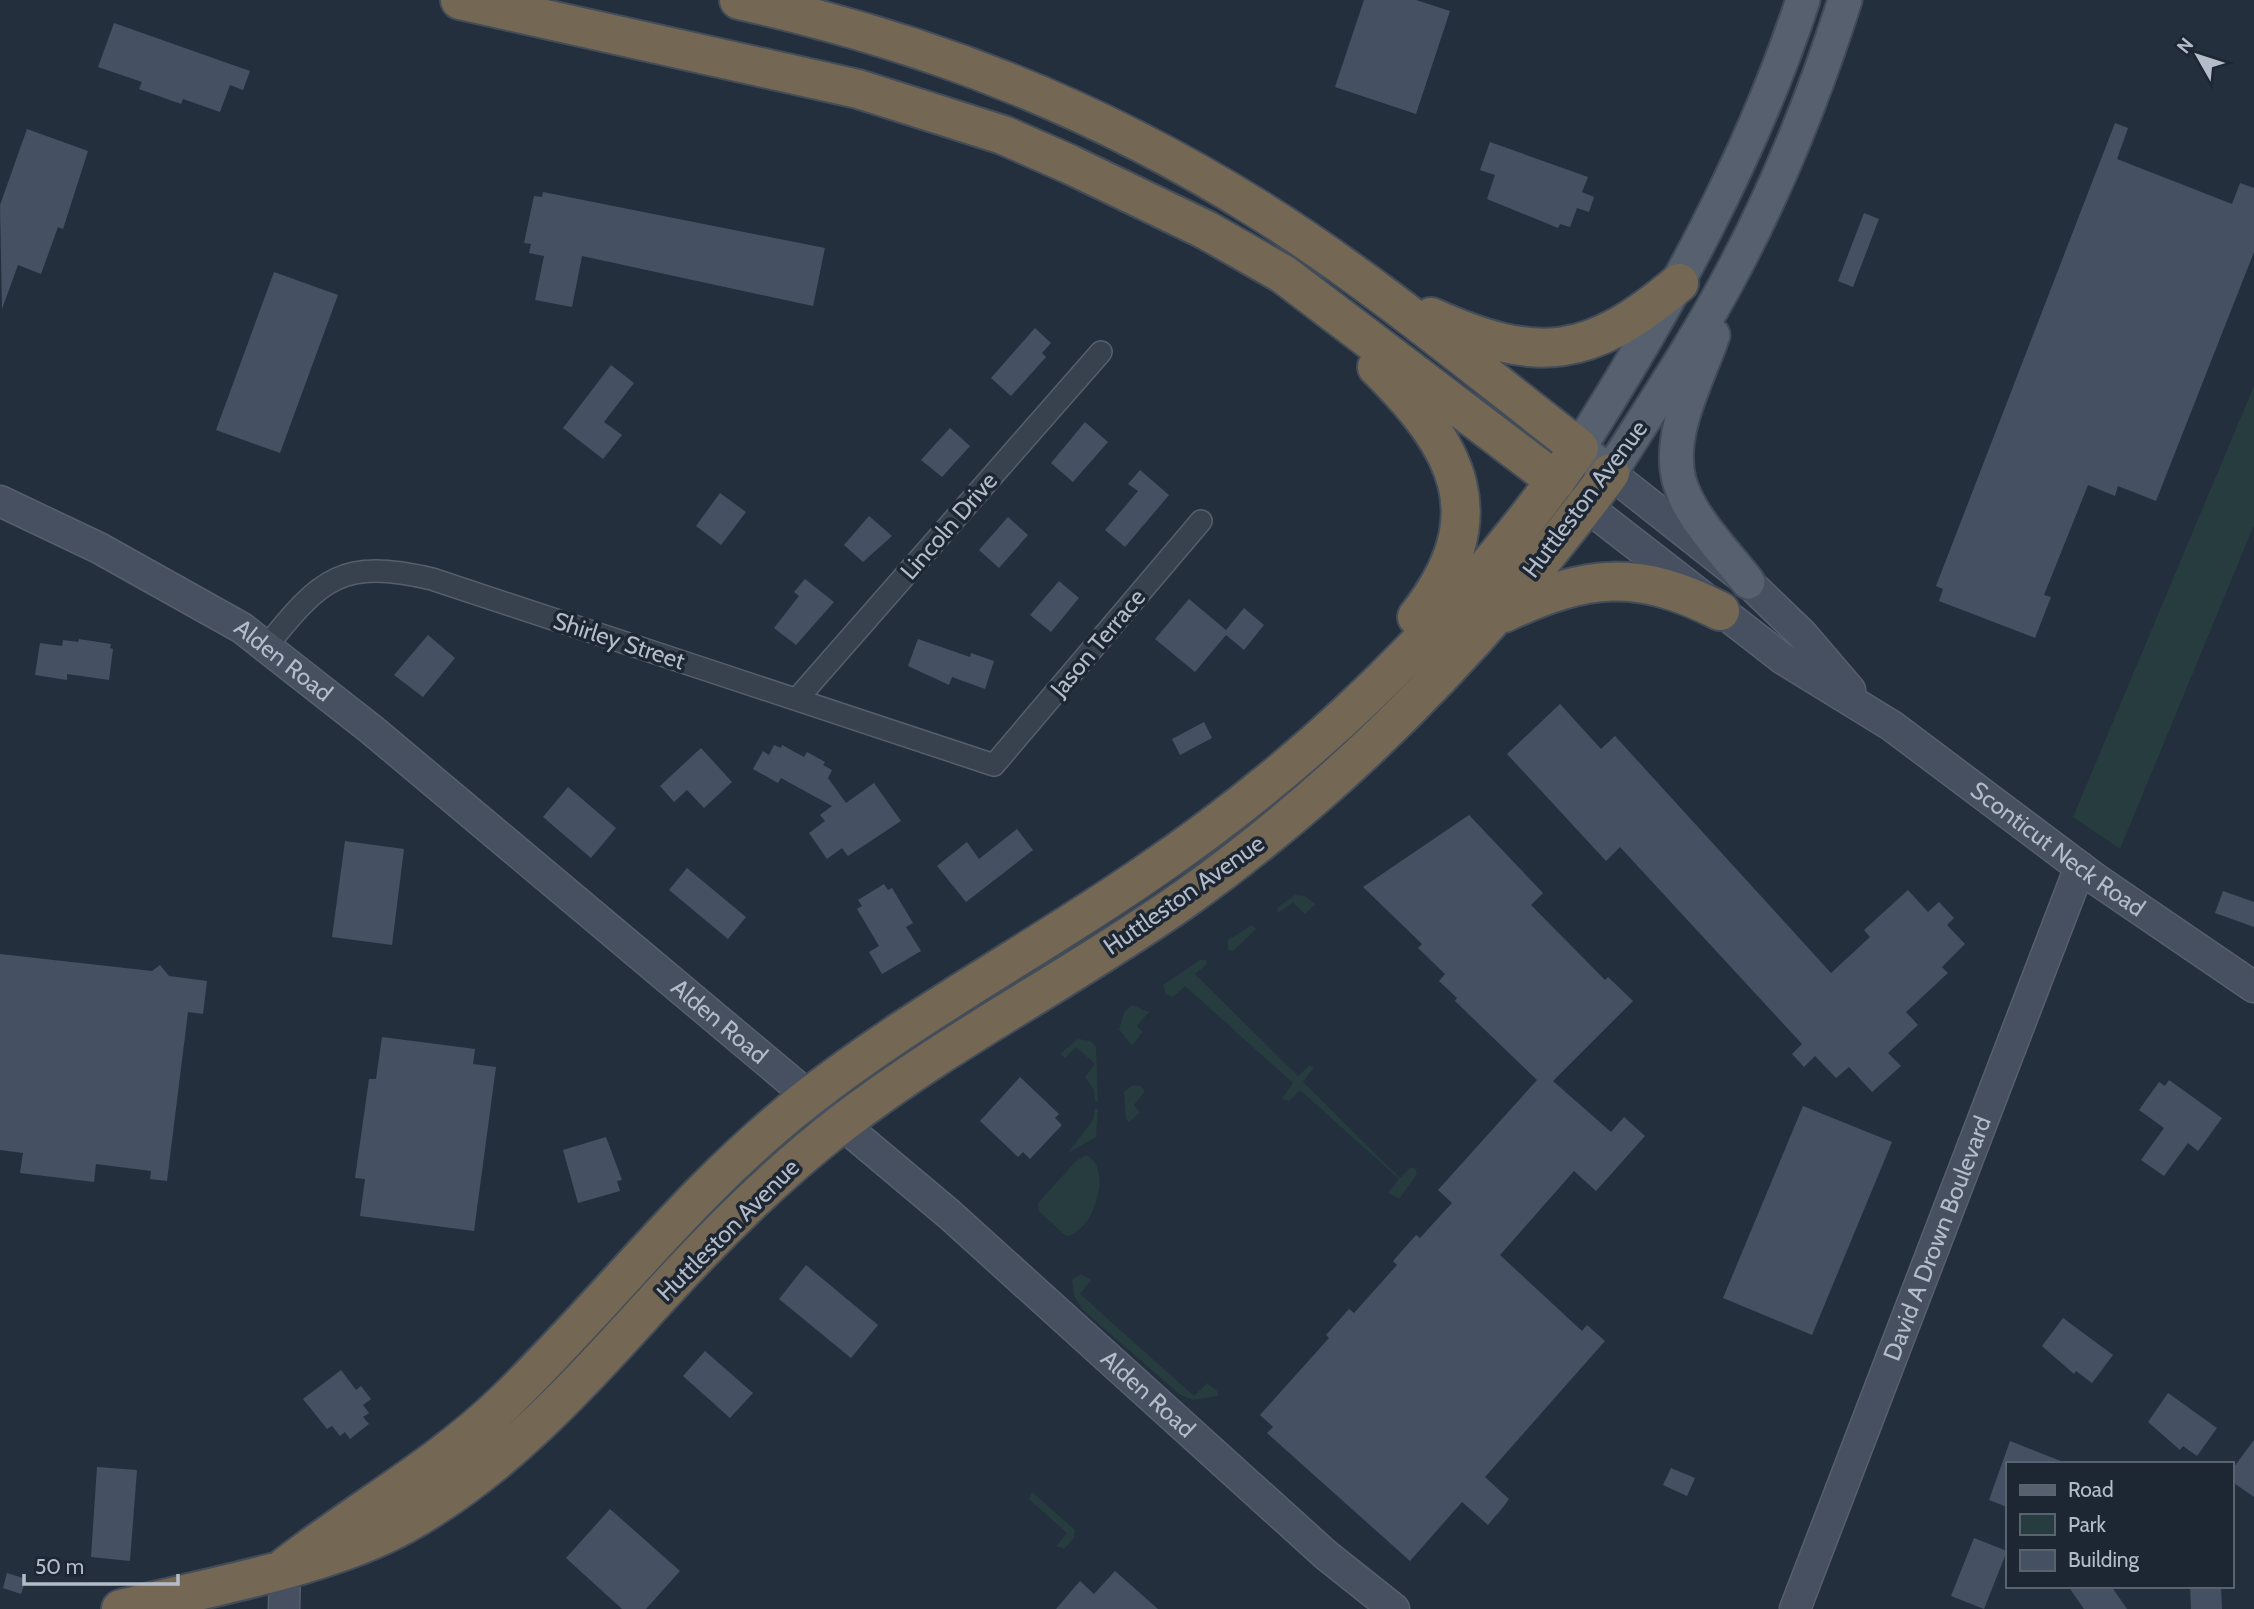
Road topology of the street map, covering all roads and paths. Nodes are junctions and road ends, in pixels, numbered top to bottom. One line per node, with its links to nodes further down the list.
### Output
1 (460, 0): 6 (highway)
2 (739, 0): 8 (highway)
3 (1803, 0): 7 (main road, Huttleston Avenue)
4 (1845, 0): 5 (main road, Huttleston Avenue)
5 (1736, 266): 11 (main road, Huttleston Avenue); 16 (main road)
6 (1283, 274): 12 (highway); 22 (highway)
7 (1679, 283): 8 (highway); 10 (main road, Huttleston Avenue)
8 (1382, 295): 10 (highway)
9 (1101, 352): 20 (street, Lincoln Drive)
10 (1579, 448): 11 (main road); 12 (highway, Huttleston Avenue)
11 (1610, 473): 14 (highway, Huttleston Avenue); 16 (main road, Sconticut Neck Road)
12 (1556, 481): 14 (main road); 22 (highway, Huttleston Avenue)
13 (0, 501): 19 (main road, Alden Road)
14 (1586, 506): 17 (main road, Sconticut Neck Road); 18 (highway, Huttleston Avenue)
15 (1201, 521): 23 (street, Jason Terrace)
16 (1748, 582): 21 (main road, Sconticut Neck Road)
17 (1720, 611): 18 (highway); 21 (main road, Sconticut Neck Road)
18 (1492, 618): 27 (highway, Huttleston Avenue)
19 (266, 647): 20 (street, Shirley Street); 26 (main road, Alden Road)
20 (797, 699): 23 (street, Shirley Street)
21 (1867, 709): 24 (main road, Sconticut Neck Road)
22 (1325, 736): 26 (highway, Huttleston Avenue)
23 (994, 765)
24 (2080, 867): 25 (main road, Sconticut Neck Road); 32 (main road, David A Drown Boulevard)
25 (2254, 987)
26 (810, 1097): 27 (main road, Alden Road); 28 (highway, Huttleston Avenue)
27 (842, 1124): 28 (highway, Huttleston Avenue); 31 (main road, Alden Road)
28 (285, 1567): 29 (highway, Huttleston Avenue); 30 (main road)
29 (121, 1609)
30 (284, 1609)
31 (1394, 1609)
32 (1795, 1609)

